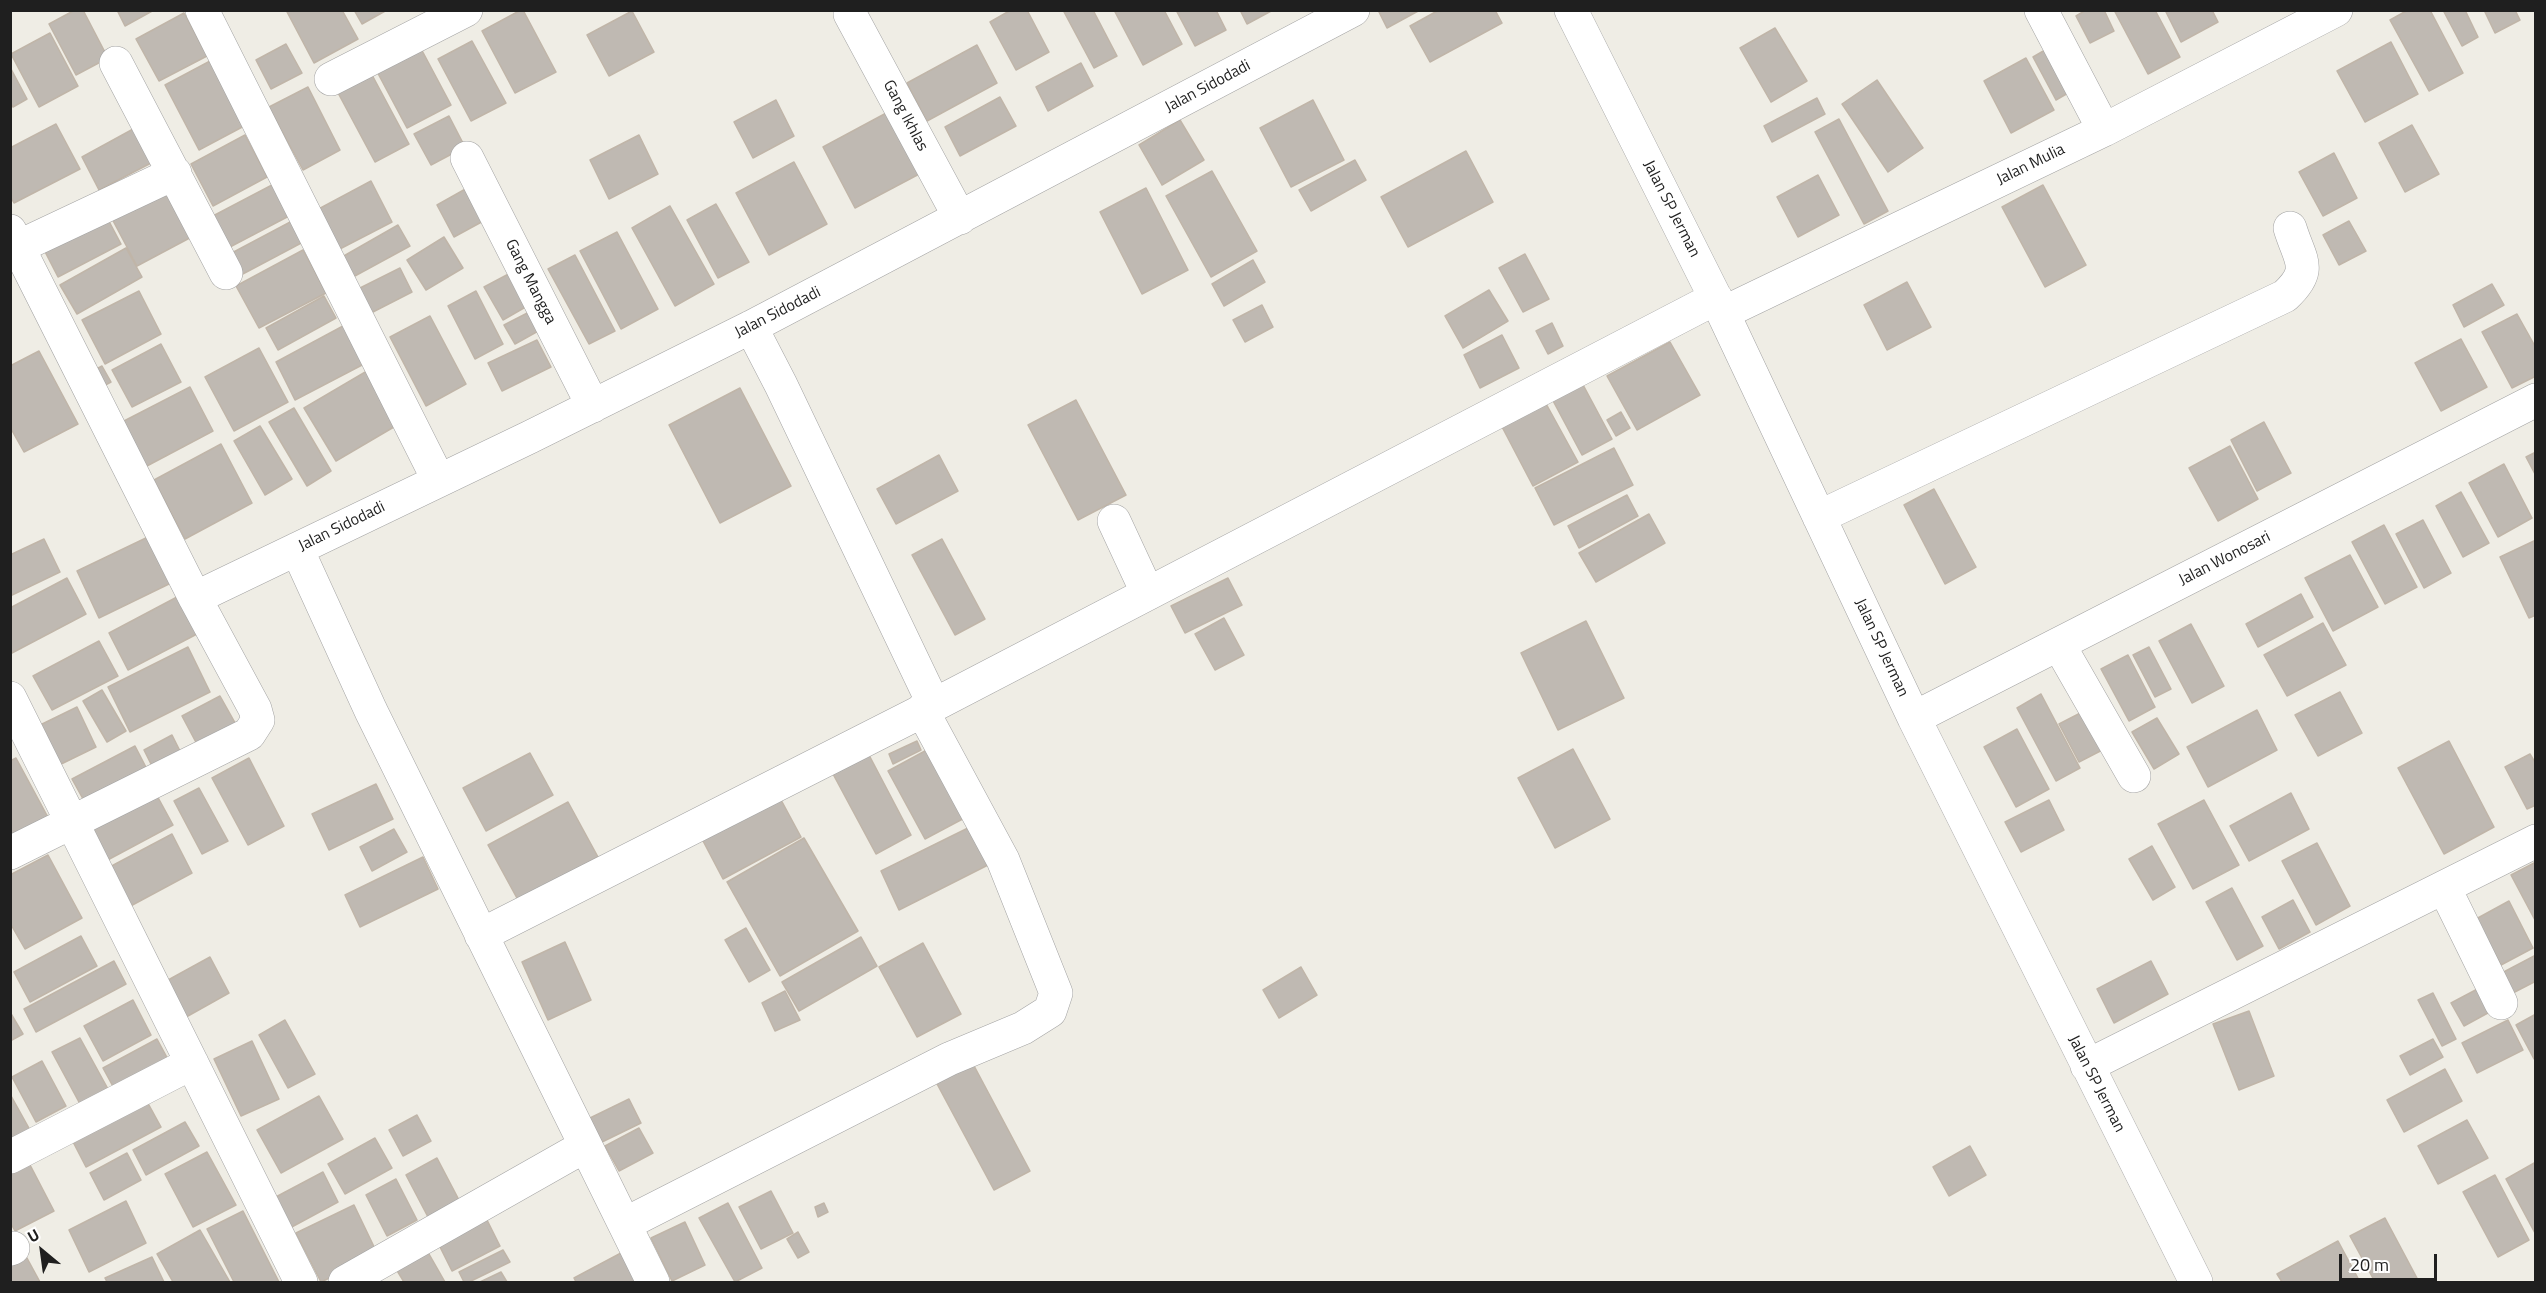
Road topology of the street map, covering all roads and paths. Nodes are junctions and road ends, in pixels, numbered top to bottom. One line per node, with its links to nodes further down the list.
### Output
1 (202, 10): 21 (street)
2 (466, 10): 9 (street)
3 (1353, 10): 13 (street, Jalan Sidodadi)
4 (1571, 10): 17 (street, Jalan SP Jerman)
5 (2041, 10): 10 (street)
6 (2336, 10): 10 (street, Jalan Mulia)
7 (850, 14): 13 (street, Gang Ikhlas)
8 (116, 63): 12 (street)
9 (331, 79)
10 (2104, 130): 17 (street, Jalan Mulia)
11 (467, 158): 20 (street, Gang Mangga)
12 (175, 173): 15 (street); 16 (street)
13 (960, 218): 18 (street, Jalan Sidodadi)
14 (2290, 228): 22 (street)
15 (14, 239): 26 (street)
16 (226, 273)
17 (1720, 305): 22 (street, Jalan SP Jerman); 25 (street, Jalan Mulia)
18 (751, 327): 20 (street, Jalan Sidodadi); 28 (street)
19 (2535, 400): 27 (street, Jalan Wonosari)
20 (593, 406): 21 (street, Jalan Sidodadi)
21 (438, 479): 24 (street, Jalan Sidodadi)
22 (1819, 517): 30 (street, Jalan SP Jerman)
23 (1114, 521): 25 (street)
24 (297, 549): 26 (street, Jalan Sidodadi); 36 (street)
25 (1147, 592): 28 (street, Jalan Mulia)
26 (195, 598): 32 (street)
27 (2059, 645): 30 (street, Jalan Wonosari); 31 (street)
28 (928, 707): 36 (street, Jalan Mulia); 42 (street)
29 (15, 717): 32 (street)
30 (1914, 718): 39 (street, Jalan SP Jerman)
31 (2134, 776)
32 (72, 822): 34 (street); 38 (street)
33 (2535, 841): 35 (street)
34 (10, 853)
35 (2444, 887): 37 (street); 39 (street)
36 (481, 935): 40 (street)
37 (2501, 1003)
38 (192, 1063): 41 (street); 43 (street)
39 (2087, 1066): 46 (street, Jalan SP Jerman)
40 (585, 1146): 42 (street); 44 (street)
41 (10, 1157)
42 (625, 1224): 45 (street)
43 (301, 1282)
44 (345, 1282)
45 (653, 1282)
46 (2196, 1282)

